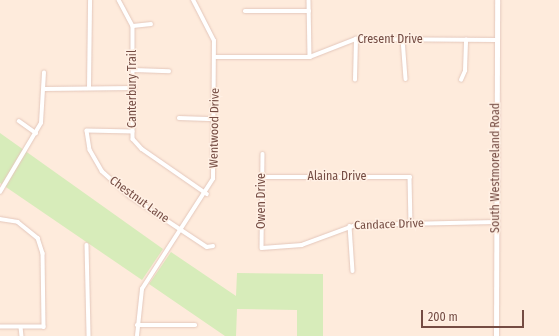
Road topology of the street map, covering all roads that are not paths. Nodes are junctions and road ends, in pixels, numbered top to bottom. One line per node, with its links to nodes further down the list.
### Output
1 (90, 0): 22 (street)
2 (119, 0): 9 (street, Canterbury Trail)
3 (193, 0): 14 (street, Wentwood Drive)
4 (309, 0): 7 (street)
5 (497, 0): 13 (street, South Westmoreland Road)
6 (245, 11): 7 (street)
7 (309, 11): 15 (street)
8 (151, 24): 9 (street)
9 (133, 26): 16 (street, Canterbury Trail)
10 (356, 39): 11 (street, Cresent Drive); 15 (street, Cresent Drive); 20 (street)
11 (403, 39): 12 (street, Cresent Drive); 19 (street)
12 (466, 40): 13 (street, Cresent Drive); 21 (street)
13 (496, 40): 35 (street, South Westmoreland Road)
14 (216, 57): 15 (street, Cresent Drive); 26 (street, Wentwood Drive)
15 (310, 57)
16 (134, 70): 17 (street); 23 (street, Canterbury Trail)
17 (169, 71)
18 (44, 73): 24 (street)
19 (406, 79)
20 (355, 80)
21 (461, 80)
22 (89, 88): 23 (street); 24 (street)
23 (134, 88): 28 (street, Canterbury Trail)
24 (44, 89): 29 (street)
25 (179, 118): 26 (street)
26 (215, 119): 33 (street, Wentwood Drive)
27 (19, 121): 29 (street)
28 (133, 132): 33 (street, Canterbury Trail); 38 (street, Chestnut Lane)
29 (36, 133): 32 (street)
30 (263, 154): 31 (street, Owen Drive)
31 (263, 177): 36 (street, Alaina Drive); 41 (street, Owen Drive)
32 (0, 192)
33 (207, 194): 38 (street, Wentwood Drive)
34 (0, 219): 46 (street)
35 (496, 222): 36 (street, Candace Drive); 50 (street, South Westmoreland Road)
36 (411, 224): 37 (street, Candace Drive)
37 (350, 226): 41 (street, Candace Drive); 42 (street)
38 (182, 230): 40 (street, Chestnut Lane); 43 (street, Wentwood Drive)
39 (87, 245): 48 (street)
40 (213, 246)
41 (262, 248)
42 (353, 271)
43 (137, 325): 44 (street); 49 (street, Wentwood Drive)
44 (195, 325)
45 (0, 327): 46 (street)
46 (21, 327): 47 (street)
47 (21, 335)
48 (88, 336)
49 (137, 336)
50 (496, 336)

